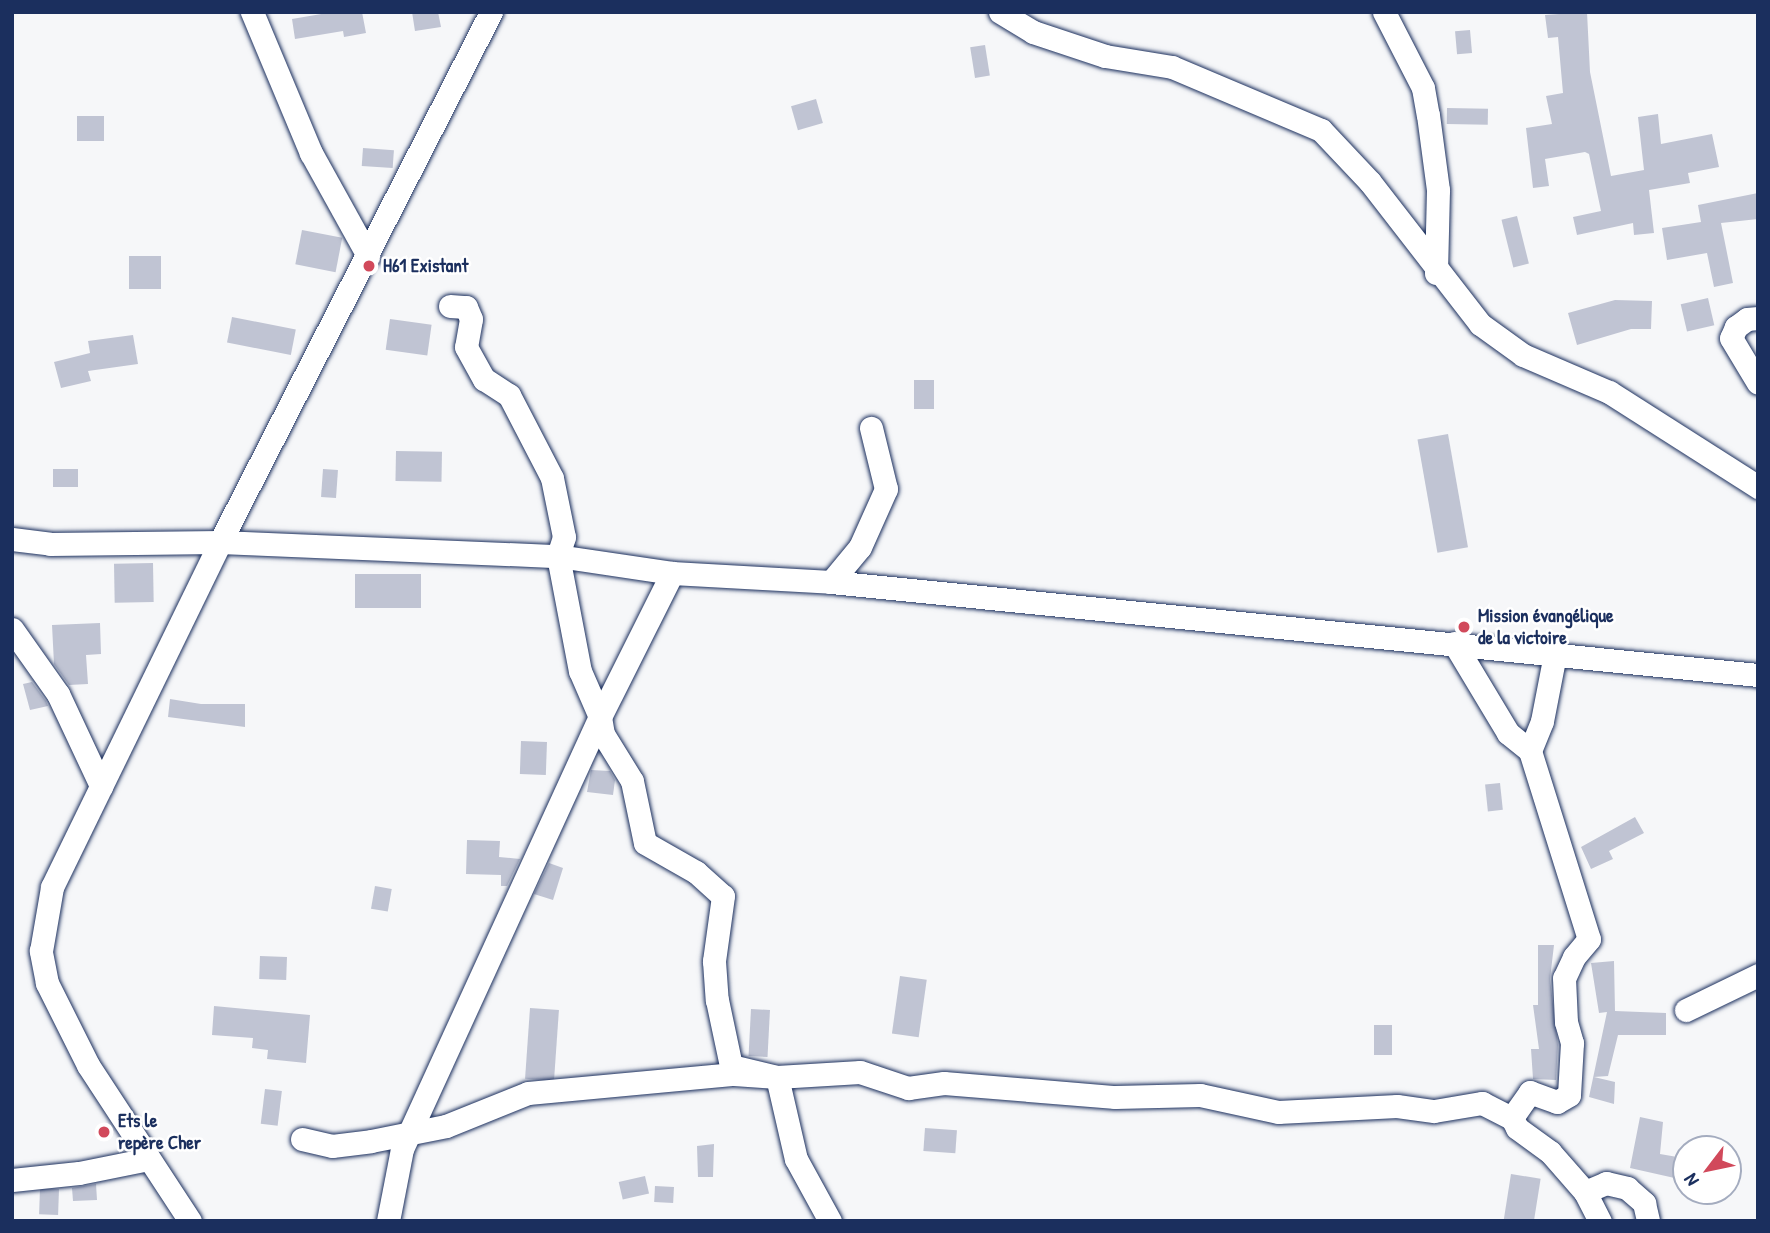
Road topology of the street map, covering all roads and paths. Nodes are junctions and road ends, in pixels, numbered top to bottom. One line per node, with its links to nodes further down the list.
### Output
1 (252, 12): 5 (street)
2 (491, 12): 5 (street)
3 (1000, 12): 6 (street)
4 (1384, 12): 6 (street)
5 (368, 256): 13 (street)
6 (1436, 273): 11 (street)
7 (450, 306): 14 (street)
8 (1758, 318): 9 (street)
9 (1758, 383)
10 (871, 428): 16 (street)
11 (1758, 488)
12 (12, 539): 13 (street)
13 (220, 542): 14 (street); 23 (street)
14 (565, 551): 15 (street); 21 (street)
15 (672, 573): 16 (street); 21 (street)
16 (831, 582): 18 (street)
17 (12, 629): 23 (street)
18 (1454, 643): 19 (street); 22 (street)
19 (1555, 654): 20 (street); 22 (street)
20 (1758, 675)
21 (600, 717): 26 (street); 28 (street)
22 (1530, 751): 27 (street)
23 (101, 786): 30 (street)
24 (1758, 975): 25 (street)
25 (1686, 1010)
26 (777, 1077): 27 (street); 28 (street); 35 (street)
27 (1512, 1118): 32 (street)
28 (415, 1130): 29 (street); 34 (street)
29 (302, 1139)
30 (149, 1159): 31 (street); 33 (street)
31 (12, 1180)
32 (1585, 1192): 36 (street); 37 (street)
33 (190, 1221)
34 (388, 1221)
35 (830, 1221)
36 (1600, 1221)
37 (1648, 1221)

